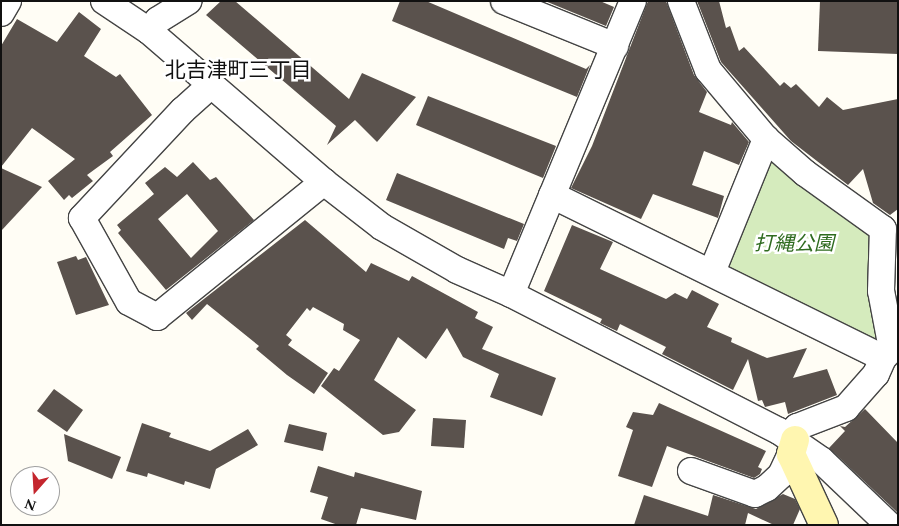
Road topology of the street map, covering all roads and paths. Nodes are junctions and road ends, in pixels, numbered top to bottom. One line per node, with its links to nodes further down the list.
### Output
1 (8, 1): 7 (street)
2 (104, 1): 8 (street)
3 (189, 1): 8 (street)
4 (504, 1): 9 (street)
5 (633, 1): 9 (street)
6 (681, 1): 11 (street)
7 (1, 13)
8 (149, 31): 10 (street)
9 (615, 46): 13 (street)
10 (212, 85): 12 (street); 12 (street)
11 (766, 139): 14 (street); 16 (street)
12 (324, 182): 15 (street)
13 (552, 195): 14 (street); 15 (street)
14 (712, 272): 16 (street)
15 (511, 294): 17 (street)
16 (883, 358): 17 (street)
17 (792, 444): 18 (street); 19 (street); 20 (street)
18 (691, 470)
19 (824, 525)
20 (889, 525)

